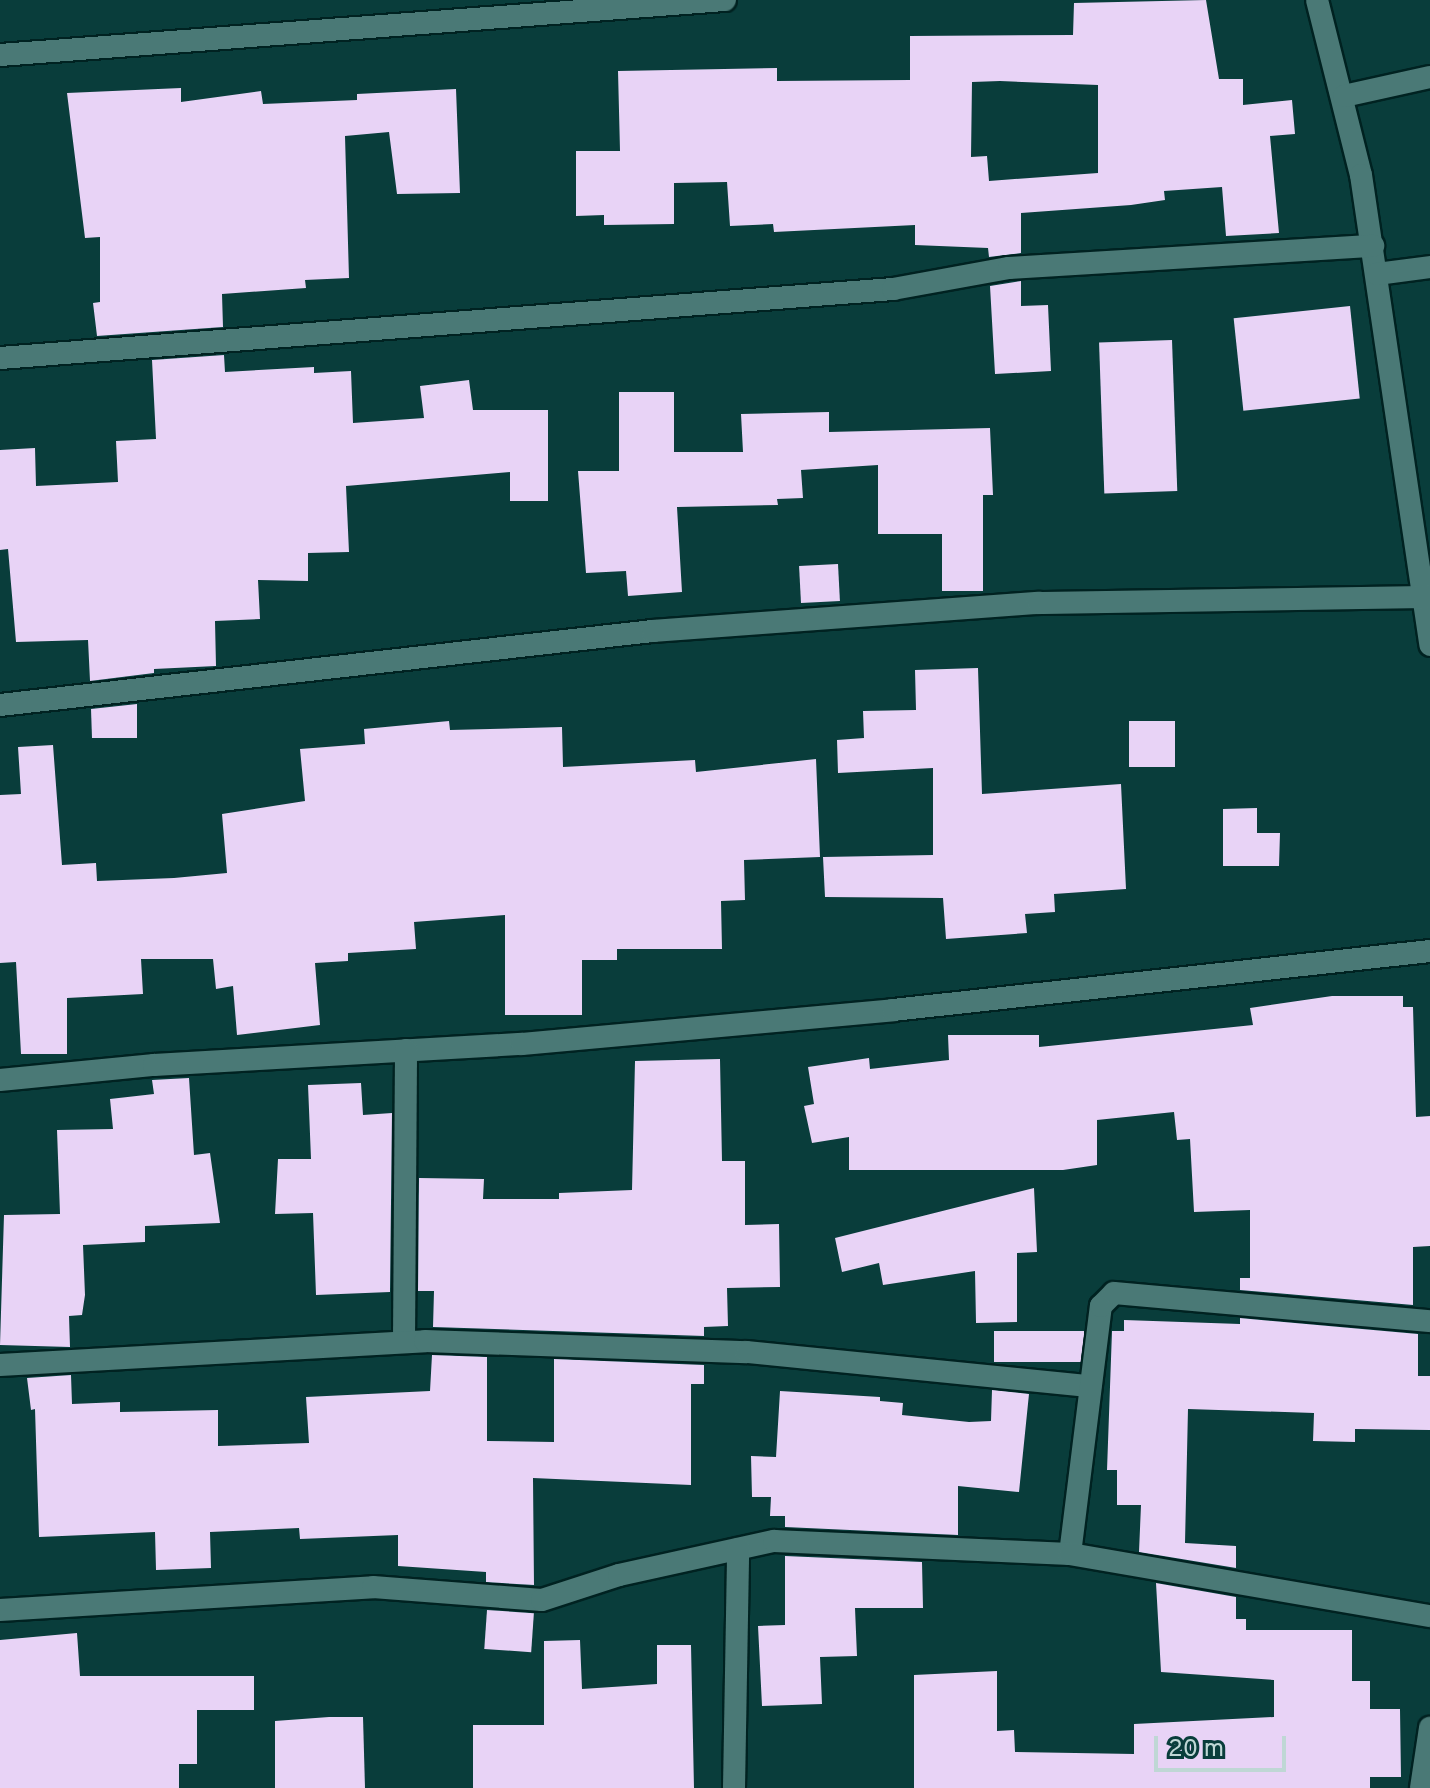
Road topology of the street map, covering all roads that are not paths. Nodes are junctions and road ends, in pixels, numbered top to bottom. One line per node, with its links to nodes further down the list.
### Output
1 (725, 0): 3 (street)
2 (1317, 0): 5 (street)
3 (0, 55)
4 (1430, 77): 5 (street)
5 (1344, 96): 6 (street)
6 (1373, 246): 8 (street); 9 (street)
7 (1430, 267): 8 (street)
8 (1377, 274): 10 (street)
9 (0, 358)
10 (1426, 597): 11 (street); 12 (street)
11 (1430, 645)
12 (0, 705)
13 (1430, 951): 14 (street)
14 (406, 1050): 15 (street); 17 (street)
15 (0, 1080)
16 (1430, 1321): 19 (street)
17 (404, 1341): 18 (street); 19 (street)
18 (0, 1365)
19 (1090, 1386): 21 (street)
20 (738, 1549): 21 (street); 22 (street); 25 (street)
21 (1070, 1554): 23 (street)
22 (0, 1610)
23 (1430, 1616)
24 (1430, 1728): 26 (street)
25 (734, 1788)
26 (1421, 1788)

